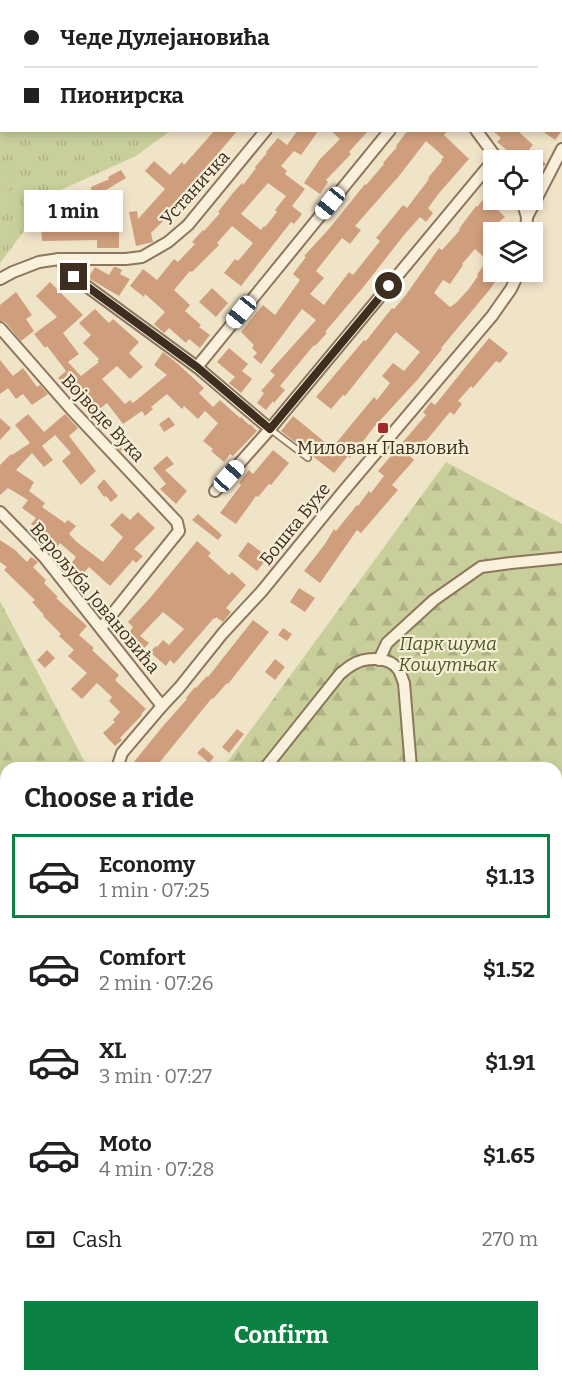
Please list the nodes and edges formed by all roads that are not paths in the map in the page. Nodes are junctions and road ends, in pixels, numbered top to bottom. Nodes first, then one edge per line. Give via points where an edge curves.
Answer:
1 (264, 132) edge
2 (388, 132) edge
3 (477, 132) edge
4 (562, 149) edge
5 (490, 150) edge
6 (483, 176) edge
7 (525, 210) edge
8 (527, 217) junction
9 (527, 222) edge
10 (59, 259) junction
11 (0, 279) edge
12 (514, 282) edge
13 (0, 328) edge
14 (197, 367) junction
15 (270, 429) junction
16 (308, 458) dead end
17 (215, 491) dead end
18 (0, 512) edge
19 (562, 558) edge
20 (101, 628) junction
21 (379, 660) junction
22 (162, 706) junction
23 (119, 762) edge
24 (271, 762) edge
25 (411, 762) edge

1 - 10 street, Устаничка via 188,225 168,242 142,256 126,259
2 - 14 street
3 - 5 street
4 - 8 street
6 - 15 street
7 - 8 street
8 - 9 street
10 - 11 street, Устаничка via 39,262
10 - 14 street via 74,277
12 - 22 street, Бошка Бухе via 492,315
13 - 20 street, Војводе Вука via 177,522 179,531
14 - 15 street
15 - 16 lane
15 - 17 street
18 - 20 street, Верољуба Јовановића via 44,557
19 - 21 street via 482,567 426,607 387,643
20 - 22 street, Верољуба Јовановића
21 - 24 street via 352,665 340,674
21 - 25 street via 399,670 404,683
22 - 23 street, Бошка Бухе via 122,753

